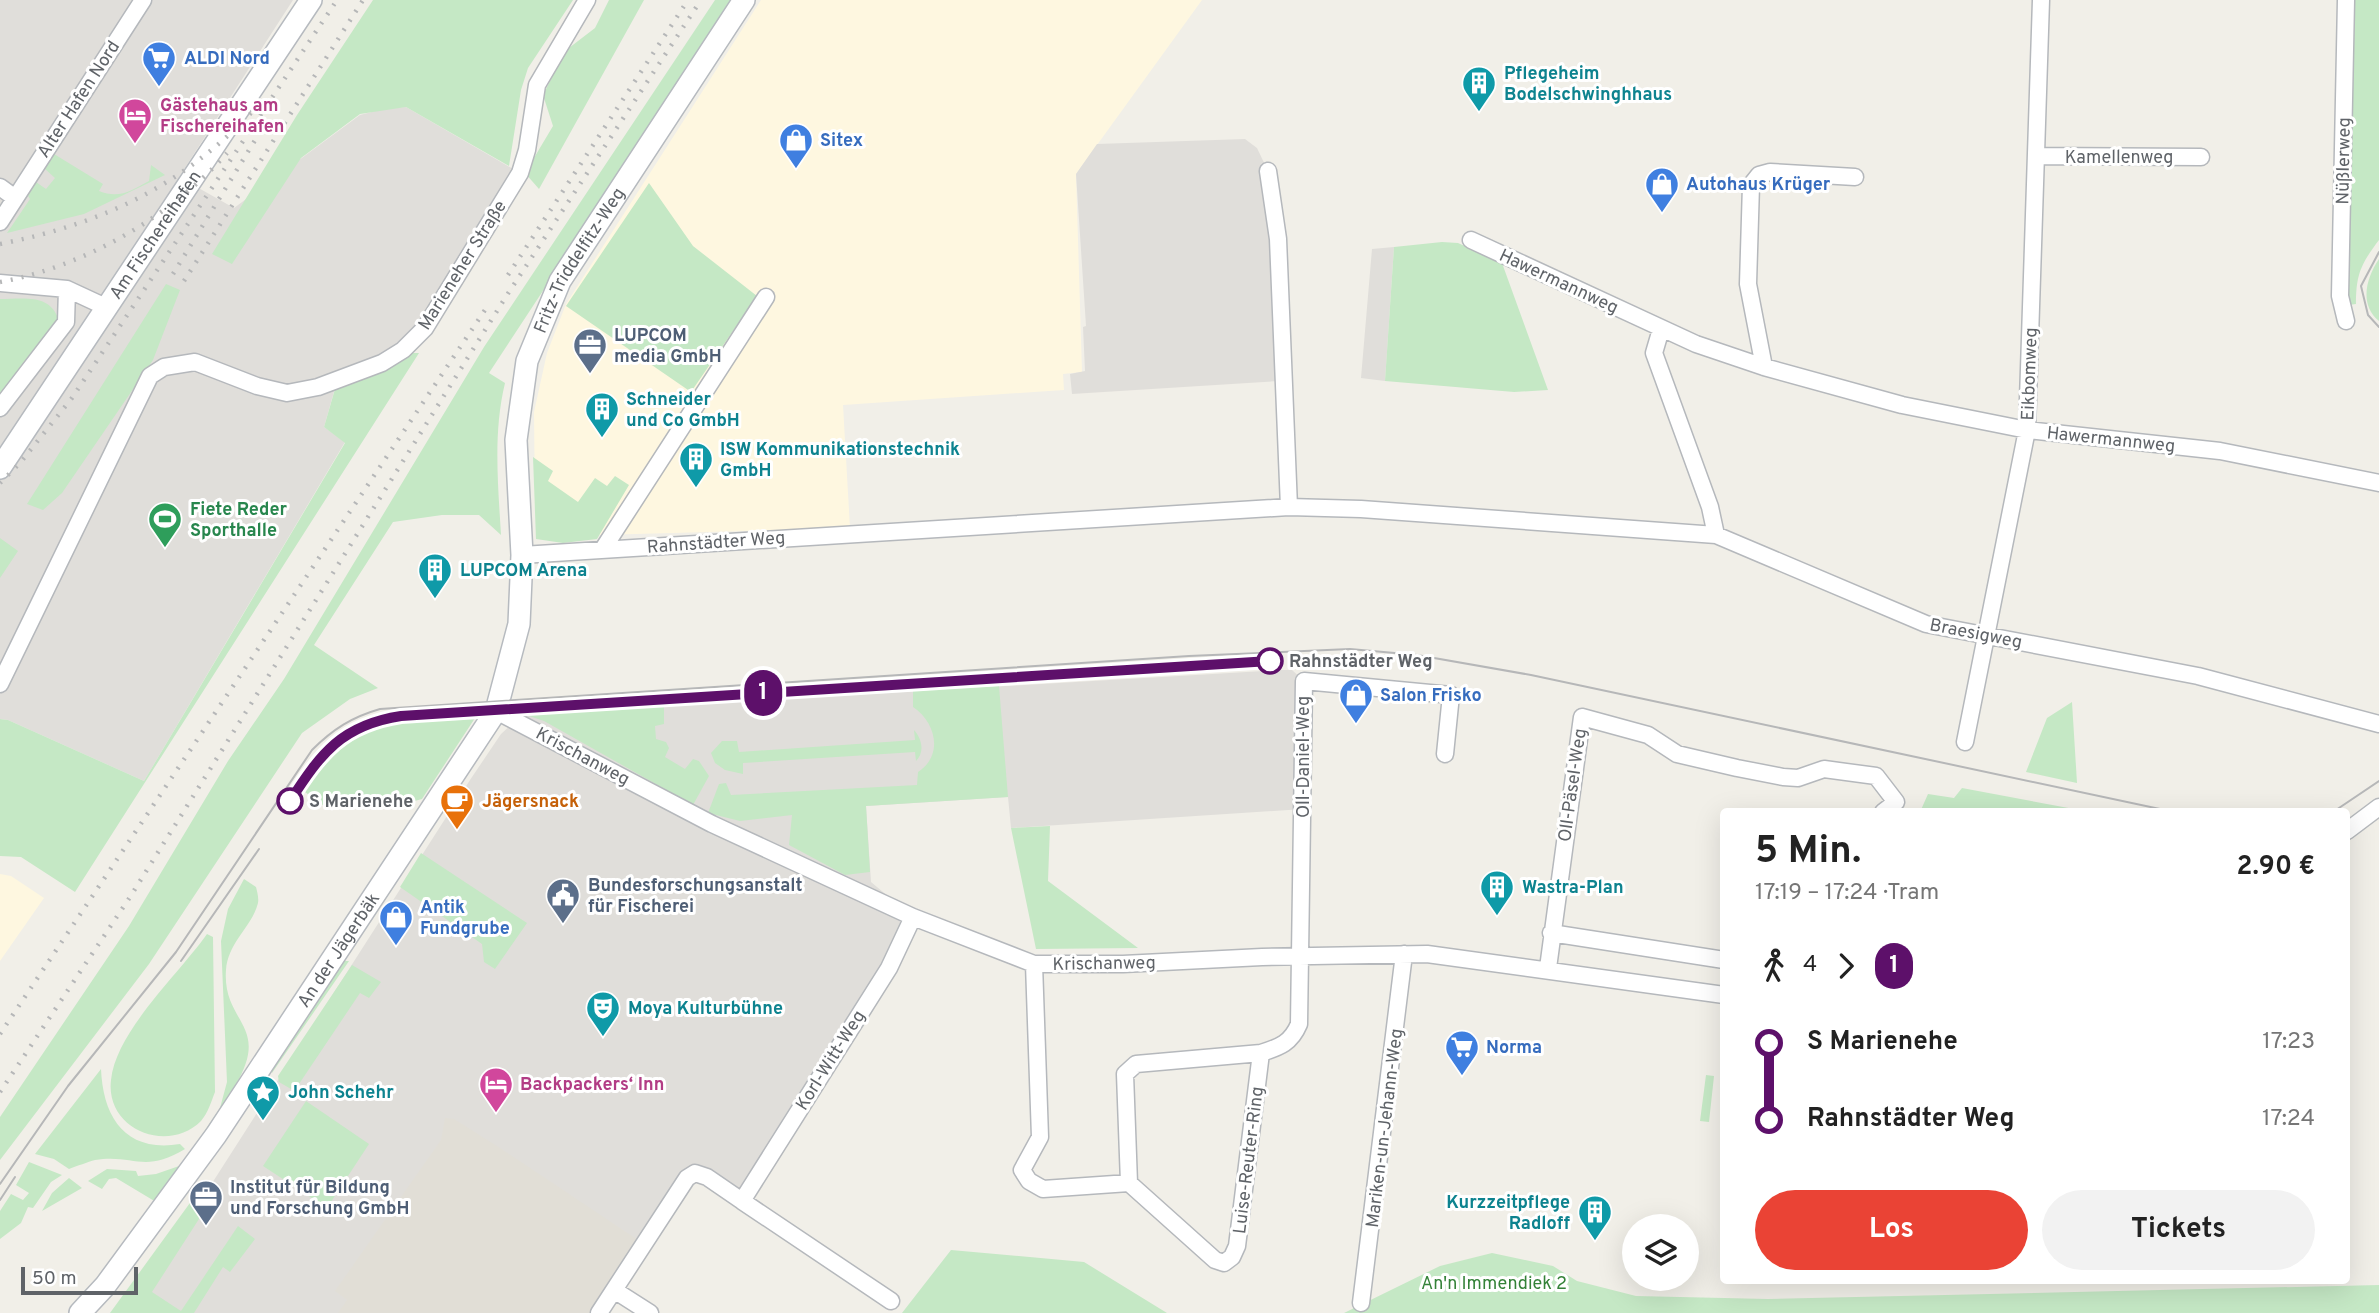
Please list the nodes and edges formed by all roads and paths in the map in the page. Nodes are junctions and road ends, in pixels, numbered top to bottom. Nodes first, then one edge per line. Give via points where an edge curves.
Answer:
1 (143, 0) edge
2 (311, 0) edge
3 (587, 0) edge
4 (744, 0) edge
5 (2041, 0) edge
6 (2346, 0) edge
7 (2037, 156) junction
8 (2201, 158) dead end
9 (1268, 171) dead end
10 (1855, 177) dead end
11 (0, 187) edge
12 (15, 198) junction
13 (0, 222) edge
14 (1471, 240) dead end
15 (0, 283) edge
16 (67, 289) junction
17 (766, 297) dead end
18 (108, 308) junction
19 (2346, 321) dead end
20 (1661, 329) junction
21 (1764, 367) junction
22 (0, 408) edge
23 (2027, 430) junction
24 (0, 468) edge
25 (2379, 483) edge
26 (1290, 507) junction
27 (1716, 535) junction
28 (603, 549) junction
29 (522, 555) junction
30 (1986, 635) junction
31 (0, 684) edge
32 (496, 711) junction
33 (2379, 724) edge
34 (1965, 741) dead end
35 (1445, 754) dead end
36 (2379, 807) edge
37 (1888, 808) edge
38 (2350, 829) edge
39 (913, 917) junction
40 (1551, 933) junction
41 (1404, 954) junction
42 (1300, 957) junction
43 (1717, 959) edge
44 (1034, 964) junction
45 (1548, 968) junction
46 (1720, 994) edge
47 (1261, 1053) junction
48 (1129, 1183) junction
49 (742, 1200) junction
50 (614, 1290) junction
51 (891, 1301) dead end
52 (1361, 1303) dead end
53 (80, 1313) edge
54 (599, 1313) edge
55 (649, 1313) edge

1 - 12 street, Alter Hafen Nord
2 - 18 street, Am Fischereihafen
3 - 31 street, Marieneher Straße via 537,85 520,173 425,328 382,363 318,387 287,393 195,362 164,367 150,376
4 - 29 street, Fritz-Triddelfitz-Weg via 593,228 541,320 519,402 516,460
5 - 7 street, Eikbomweg
6 - 19 street, Nüßlerweg via 2340,296
7 - 8 street, Kamellenweg
7 - 23 street, Eikbomweg
9 - 26 street via 1278,239
10 - 21 street via 1770,172 1759,174 1751,185 1748,284
11 - 12 street
12 - 13 street, Alter Hafen Nord
14 - 20 street, Hawermannweg
15 - 16 street
16 - 18 street
16 - 22 street via 66,322
17 - 28 street
18 - 24 street, Am Fischereihafen
20 - 21 street, Hawermannweg
20 - 27 street via 1654,353
21 - 23 street, Hawermannweg via 1902,405
23 - 25 street, Hawermannweg via 2220,450
23 - 30 street, Eikbomweg
26 - 27 street, Rahnstädter Weg
26 - 28 street, Rahnstädter Weg
27 - 30 street, Braesigweg via 1926,624
28 - 29 street, Rahnstädter Weg
29 - 32 street, An der Jägerbäk via 519,624
30 - 33 street, Braesigweg via 2199,676
30 - 34 street, Eikbomweg
32 - 39 street, Krischanweg via 712,824
32 - 53 street, An der Jägerbäk via 216,1135
35 - 42 street, Oll-Daniel-Weg via 1451,695 1304,681
36 - 38 street
37 - 40 street, Oll-Päsel-Weg via 1896,802 1876,776 1824,769 1798,778 1737,768 1677,754 1648,735 1582,717
39 - 44 street, Krischanweg
39 - 49 street, Korl-Witt-Weg via 889,968
40 - 43 street
40 - 45 street, Oll-Päsel-Weg
41 - 42 street, Krischanweg
41 - 45 street, Krischanweg
41 - 52 street, Mariken-un-Jehann-Weg
42 - 44 street, Krischanweg
42 - 47 street via 1299,1024 1294,1037
44 - 48 street via 1040,1137 1023,1170 1029,1181 1043,1189
45 - 46 street, Krischanweg
47 - 48 street via 1136,1063 1125,1074
47 - 48 street, Luise-Reuter-Ring via 1232,1257 1224,1263 1215,1260
49 - 50 street via 695,1172
49 - 51 street
50 - 54 street
50 - 55 street

